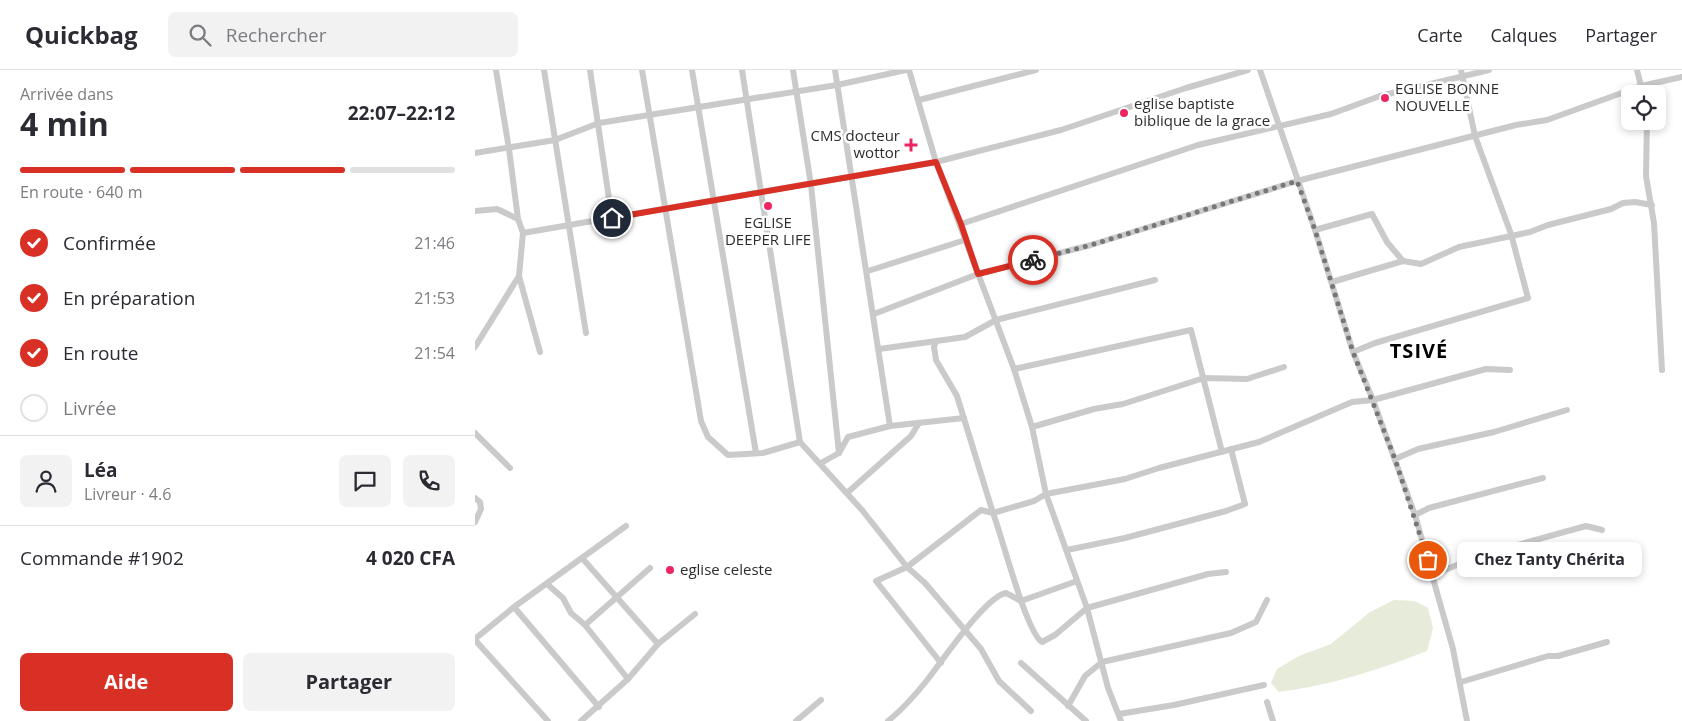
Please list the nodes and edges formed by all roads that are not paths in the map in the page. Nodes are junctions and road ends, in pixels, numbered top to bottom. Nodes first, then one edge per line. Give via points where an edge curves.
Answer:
1 (496, 70) edge
2 (544, 70) edge
3 (590, 70) edge
4 (642, 70) edge
5 (692, 70) edge
6 (742, 70) edge
7 (793, 70) edge
8 (835, 70) edge
9 (908, 70) edge
10 (1036, 70) edge
11 (1248, 70) edge
12 (1260, 70) edge
13 (1489, 70) edge
14 (1637, 70) edge
15 (1463, 73) edge
16 (1682, 77) edge
17 (837, 85) junction
18 (1641, 85) edge
19 (1657, 85) edge
20 (796, 90) junction
21 (1621, 97) edge
22 (746, 98) junction
23 (919, 100) junction
24 (699, 107) junction
25 (650, 114) junction
26 (599, 123) junction
27 (1279, 125) junction
28 (1647, 130) edge
29 (1475, 136) junction
30 (555, 140) junction
31 (509, 148) junction
32 (475, 154) edge
33 (936, 162) junction
34 (851, 178) junction
35 (1297, 181) junction
36 (811, 184) junction
37 (761, 193) junction
38 (715, 201) junction
39 (1652, 205) junction
40 (667, 209) junction
41 (475, 211) edge
42 (612, 218) junction
43 (518, 219) junction
44 (961, 224) junction
45 (568, 225) junction
46 (1315, 230) junction
47 (523, 233) junction
48 (1511, 234) junction
49 (965, 240) junction
50 (1403, 261) junction
51 (868, 271) junction
52 (978, 274) junction
53 (519, 276) junction
54 (1155, 280) dead end
55 (1332, 282) junction
56 (874, 314) junction
57 (996, 320) junction
58 (585, 333) dead end
59 (936, 340) junction
60 (475, 347) edge
61 (879, 349) junction
62 (540, 352) dead end
63 (1353, 352) junction
64 (1283, 367) dead end
65 (1014, 370) junction
66 (1510, 370) dead end
67 (1662, 370) dead end
68 (1204, 378) junction
69 (1373, 400) junction
70 (1567, 410) dead end
71 (964, 418) junction
72 (919, 423) junction
73 (891, 426) junction
74 (1032, 428) junction
75 (475, 433) edge
76 (800, 442) junction
77 (1231, 450) junction
78 (1222, 452) junction
79 (756, 453) junction
80 (839, 453) junction
81 (1395, 459) junction
82 (821, 464) junction
83 (510, 468) dead end
84 (1543, 478) dead end
85 (847, 493) junction
86 (1046, 494) junction
87 (475, 498) edge
88 (993, 513) junction
89 (1415, 515) junction
90 (475, 522) edge
91 (626, 526) dead end
92 (1602, 530) dead end
93 (1067, 550) junction
94 (582, 558) junction
95 (907, 567) junction
96 (650, 568) dead end
97 (1226, 572) dead end
98 (1433, 575) junction
99 (1077, 581) junction
100 (547, 584) junction
101 (615, 597) junction
102 (1267, 600) dead end
103 (1021, 601) junction
104 (514, 607) junction
105 (1087, 608) junction
106 (695, 614) dead end
107 (585, 625) junction
108 (965, 630) junction
109 (475, 639) edge
110 (1607, 642) dead end
111 (658, 644) junction
112 (1102, 662) junction
113 (941, 663) junction
114 (1021, 663) dead end
115 (628, 679) junction
116 (1461, 682) junction
117 (1264, 685) dead end
118 (821, 700) dead end
119 (1267, 702) dead end
120 (1068, 706) junction
121 (599, 707) junction
122 (1031, 711) dead end
123 (1120, 718) edge
124 (548, 721) edge
125 (581, 721) edge
126 (796, 721) edge
127 (888, 721) edge
128 (1086, 721) edge
129 (1273, 721) edge
130 (1467, 721) edge

1 - 31 street
2 - 30 street
3 - 26 street
4 - 25 street
5 - 24 street
6 - 22 street
7 - 20 street
8 - 17 street
9 - 17 street
9 - 23 street
10 - 23 street
11 - 33 street via 1061,130
12 - 27 street
13 - 15 street
14 - 18 street
15 - 27 street via 1380,96 1331,114
15 - 29 street
16 - 19 street
17 - 20 street
17 - 34 street
20 - 22 street
20 - 36 street
21 - 29 street via 1547,120 1516,124
22 - 24 street
22 - 37 street
23 - 33 street
24 - 25 street
24 - 38 street
25 - 26 street
25 - 40 street
26 - 30 street
26 - 42 street
27 - 35 street
27 - 44 street via 1198,145
28 - 39 street via 1646,176
29 - 35 street
29 - 48 street
30 - 31 street
30 - 45 street
31 - 32 street
31 - 43 street
33 - 34 street
33 - 44 street
34 - 36 street
34 - 51 street
35 - 46 street
35 - 52 street via 1091,245
36 - 37 street
36 - 80 street
37 - 38 street
37 - 76 street
38 - 40 street
38 - 79 street
39 - 48 street via 1623,203 1530,232
39 - 67 street
40 - 42 street
40 - 79 street via 704,432 728,454
41 - 43 street via 497,209
42 - 45 street
43 - 47 street
44 - 49 street
45 - 47 street
45 - 58 street
46 - 50 street via 1371,214 1387,242
46 - 55 street
47 - 53 street
48 - 50 street via 1459,247 1421,264
48 - 63 street via 1528,298
49 - 51 street
49 - 52 street
50 - 55 street
51 - 56 street
52 - 56 street
52 - 57 street
53 - 60 street
53 - 62 street
54 - 57 street
55 - 63 street
56 - 61 street
57 - 59 street via 965,337
57 - 65 street
59 - 61 street
59 - 71 street via 936,360 957,396
61 - 73 street
63 - 69 street
64 - 68 street via 1247,379
65 - 68 street via 1191,330
65 - 74 street
66 - 69 street via 1486,369
68 - 74 street
68 - 78 street
69 - 77 street via 1352,402 1259,442
69 - 81 street
70 - 81 street via 1494,432 1419,449
71 - 72 street
71 - 88 street
72 - 73 street
72 - 85 street via 911,436
73 - 80 street via 848,437
74 - 86 street
75 - 83 street
76 - 79 street
76 - 82 street
77 - 78 street
77 - 93 street via 1245,504 1125,538
78 - 86 street via 1125,479
80 - 82 street
81 - 89 street
82 - 85 street
84 - 89 street via 1429,508
85 - 95 street
86 - 88 street via 1034,501
86 - 93 street
87 - 90 street via 481,509
88 - 95 street via 981,510
88 - 103 street
89 - 98 street
91 - 94 street
92 - 98 street via 1586,526 1479,556
93 - 99 street
94 - 100 street
94 - 101 street
95 - 108 street
95 - 113 street via 877,578 877,583
96 - 101 street
97 - 105 street via 1208,574
98 - 116 street
99 - 103 street
99 - 105 street
100 - 104 street
100 - 107 street
101 - 107 street
101 - 111 street
102 - 112 street via 1256,622 1231,633
103 - 105 street via 1042,642
103 - 108 street via 1002,594
104 - 109 street
104 - 121 street
105 - 112 street
106 - 111 street
107 - 115 street
108 - 113 street
108 - 122 street via 981,649 999,680
109 - 124 street
110 - 116 street
111 - 115 street
112 - 120 street via 1085,676
112 - 123 street
113 - 127 street
114 - 120 street
115 - 121 street
116 - 130 street
117 - 123 street
118 - 126 street
119 - 129 street
120 - 128 street
121 - 125 street

